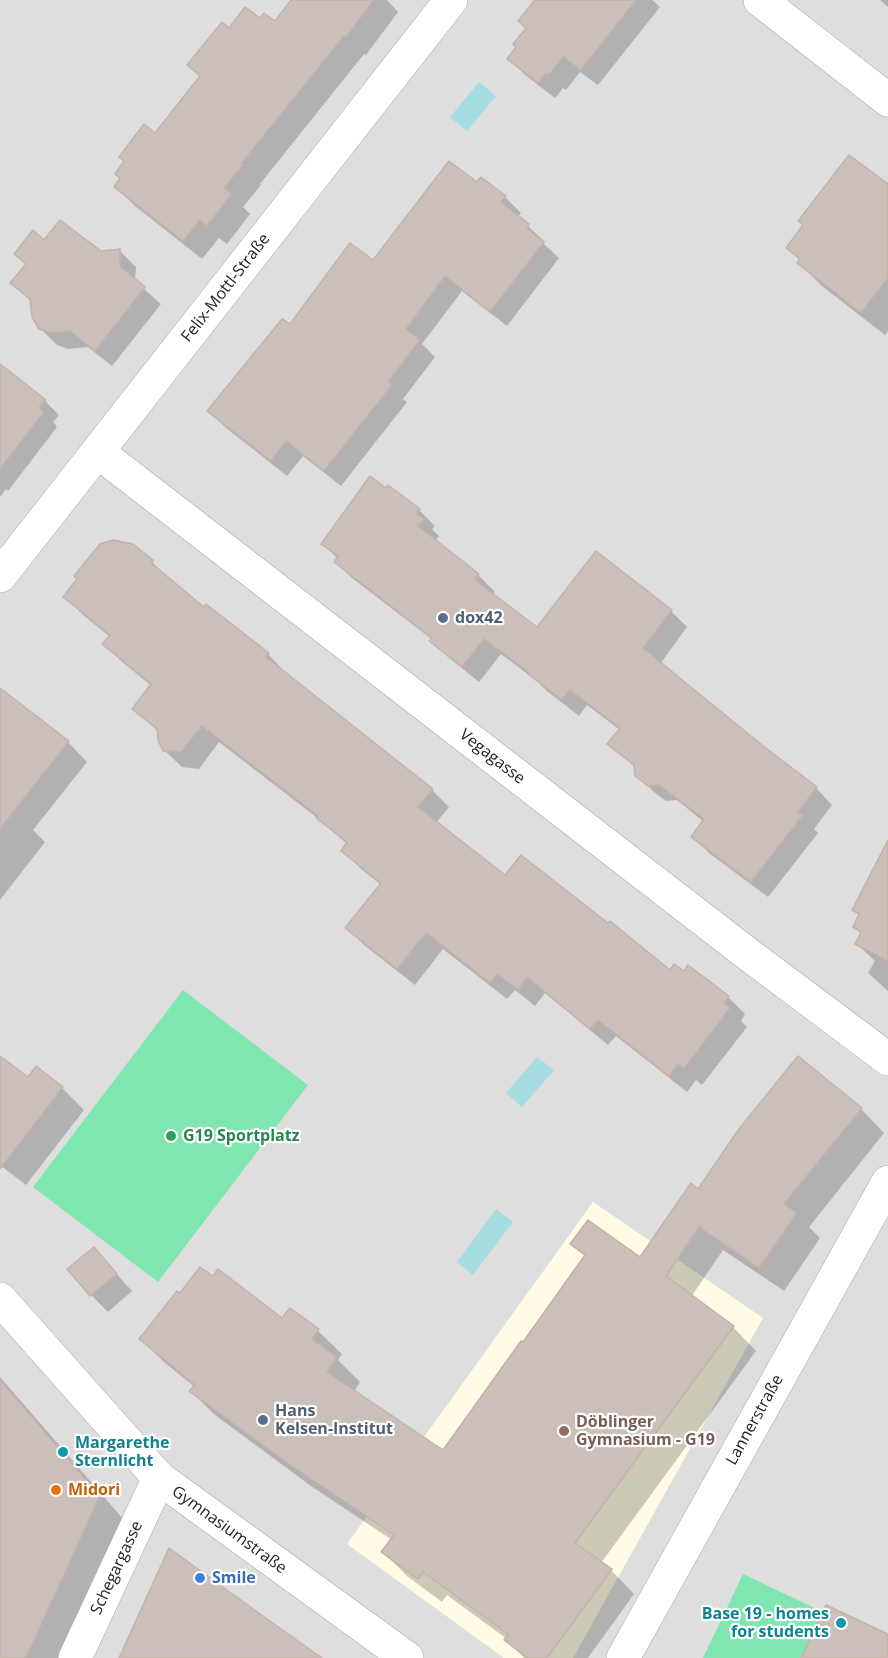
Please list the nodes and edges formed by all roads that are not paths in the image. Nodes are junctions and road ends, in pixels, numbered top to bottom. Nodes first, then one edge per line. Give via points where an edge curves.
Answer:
1 (451, 0) edge
2 (760, 0) edge
3 (888, 100) edge
4 (98, 452) junction
5 (0, 576) edge
6 (888, 1059) edge
7 (888, 1182) edge
8 (0, 1299) edge
9 (159, 1478) junction
10 (75, 1658) edge
11 (407, 1658) edge
12 (623, 1658) edge

1 - 4 street, Felix-Mottl-Straße
2 - 3 street
4 - 5 street, Felix-Mottl-Straße
4 - 6 street, Vegagasse
7 - 12 street, Lannerstraße
8 - 9 street, Gymnasiumstraße
9 - 10 street, Schegargasse
9 - 11 street, Gymnasiumstraße

